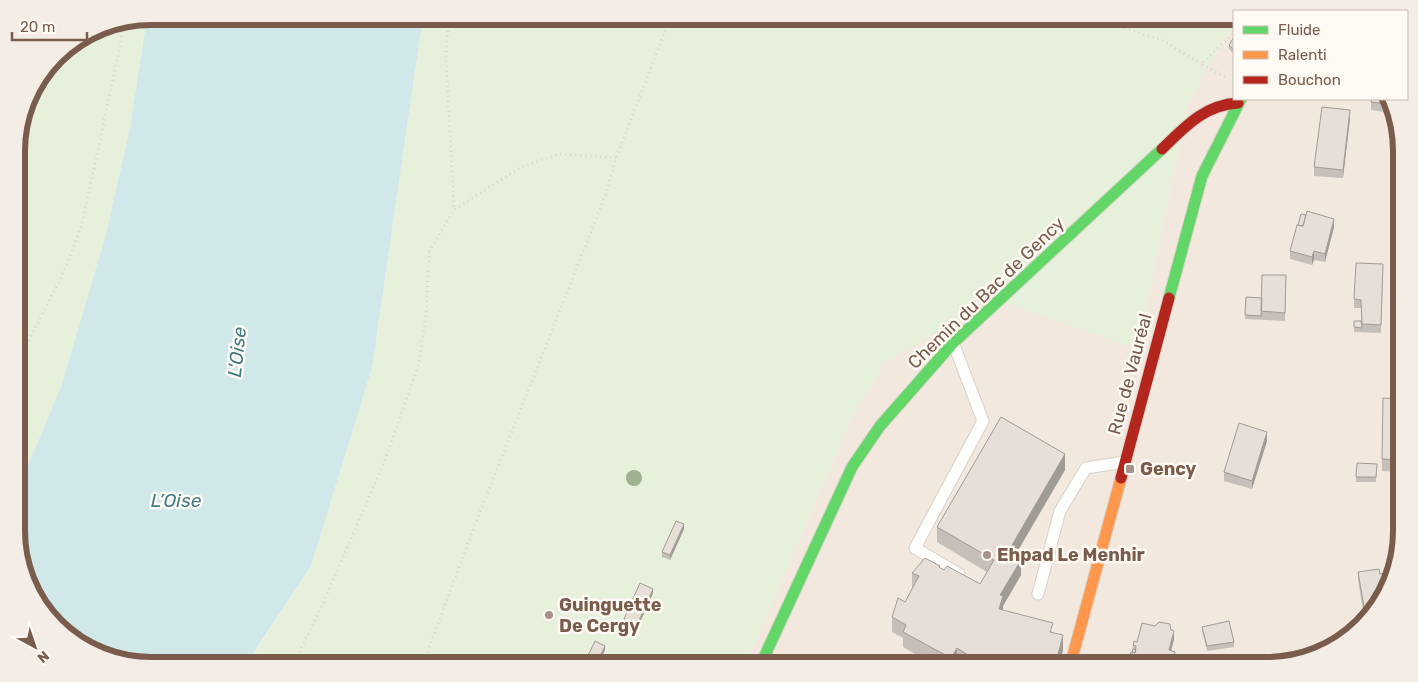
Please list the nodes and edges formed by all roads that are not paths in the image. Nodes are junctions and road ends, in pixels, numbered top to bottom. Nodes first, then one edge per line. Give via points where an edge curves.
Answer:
1 (1239, 101) edge
2 (953, 343) junction
3 (1124, 462) junction
4 (973, 582) edge
5 (1038, 594) dead end
6 (764, 657) edge
7 (1072, 657) edge

1 - 2 street, Chemin du Bac de Gency via 1223,104 1194,119
1 - 3 street, Rue de Vauréal via 1202,176
2 - 4 lane via 983,421 915,548
2 - 6 street, Chemin du Bac de Gency via 880,426 852,467
3 - 5 lane via 1086,468 1060,511
3 - 7 street, Rue de Vauréal

